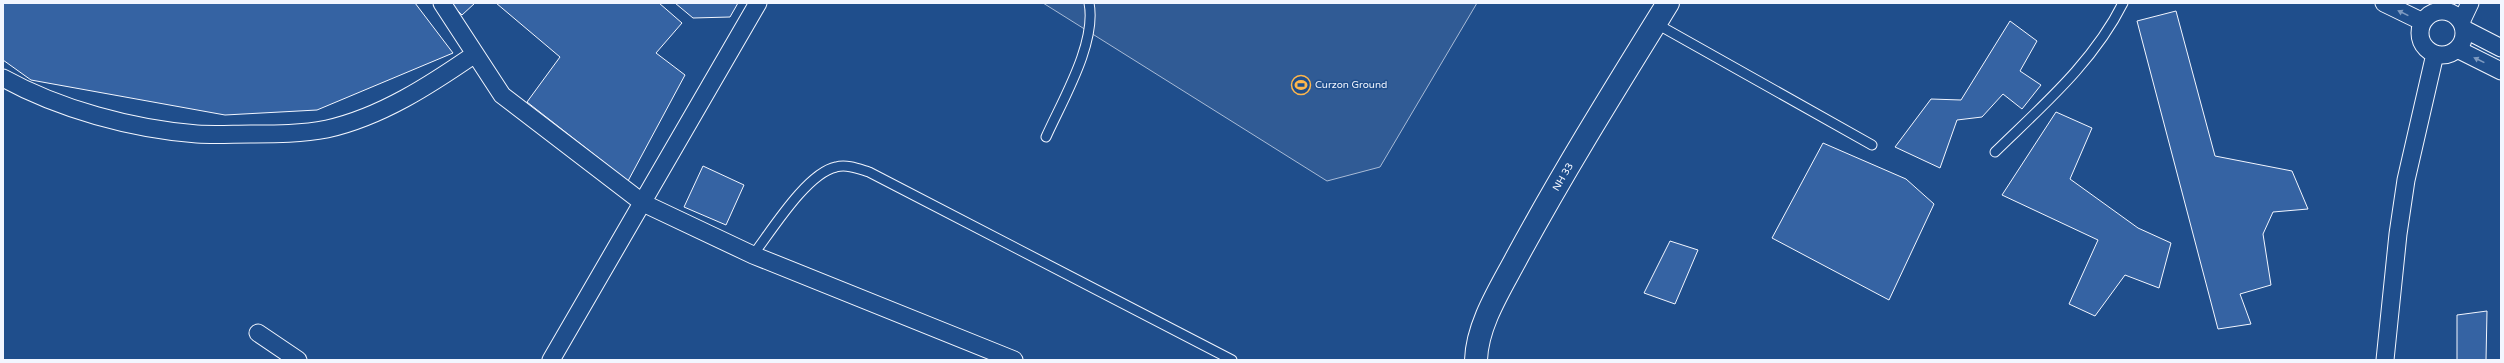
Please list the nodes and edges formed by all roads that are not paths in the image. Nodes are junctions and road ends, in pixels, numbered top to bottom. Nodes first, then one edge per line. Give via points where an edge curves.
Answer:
1 (442, 3) edge
2 (758, 3) edge
3 (1089, 3) edge
4 (1668, 3) edge
5 (2123, 3) edge
6 (2384, 3) edge
7 (2470, 3) edge
8 (2438, 7) edge
9 (2423, 22) junction
10 (1655, 23) junction
11 (2463, 25) junction
12 (2501, 48) edge
13 (2457, 50) junction
14 (475, 54) junction
15 (2435, 54) junction
16 (2501, 71) edge
17 (3, 78) edge
18 (1046, 137) dead end
19 (1872, 145) dead end
20 (1995, 152) dead end
21 (643, 203) junction
22 (754, 255) junction
23 (258, 333) dead end
24 (556, 358) edge
25 (298, 360) edge
26 (1014, 360) edge
27 (1232, 360) edge
28 (1476, 360) edge
29 (2385, 360) edge

1 - 14 street
2 - 21 street
3 - 18 lane via 1090,20 1083,53
4 - 10 main road, NH 33
5 - 20 lane via 2094,51 2072,78
9 -> 6 street
7 - 11 street
8 - 9 street
8 - 11 street via 2450,12
9 - 15 street via 2420,29 2423,44
10 - 19 lane
10 - 28 main road, NH 33 via 1532,230 1484,325 1476,350
11 - 12 street
11 - 13 street via 2462,44
13 - 15 street via 2443,55
16 -> 13 street
14 - 17 street via 427,87 368,116 327,129 282,134 197,134 124,122 28,92
14 - 21 street via 502,96
15 - 29 street via 2401,211
21 - 22 street
21 - 24 street
22 - 26 street
22 - 27 lane via 816,175 838,166 850,167 869,172
23 - 25 street

